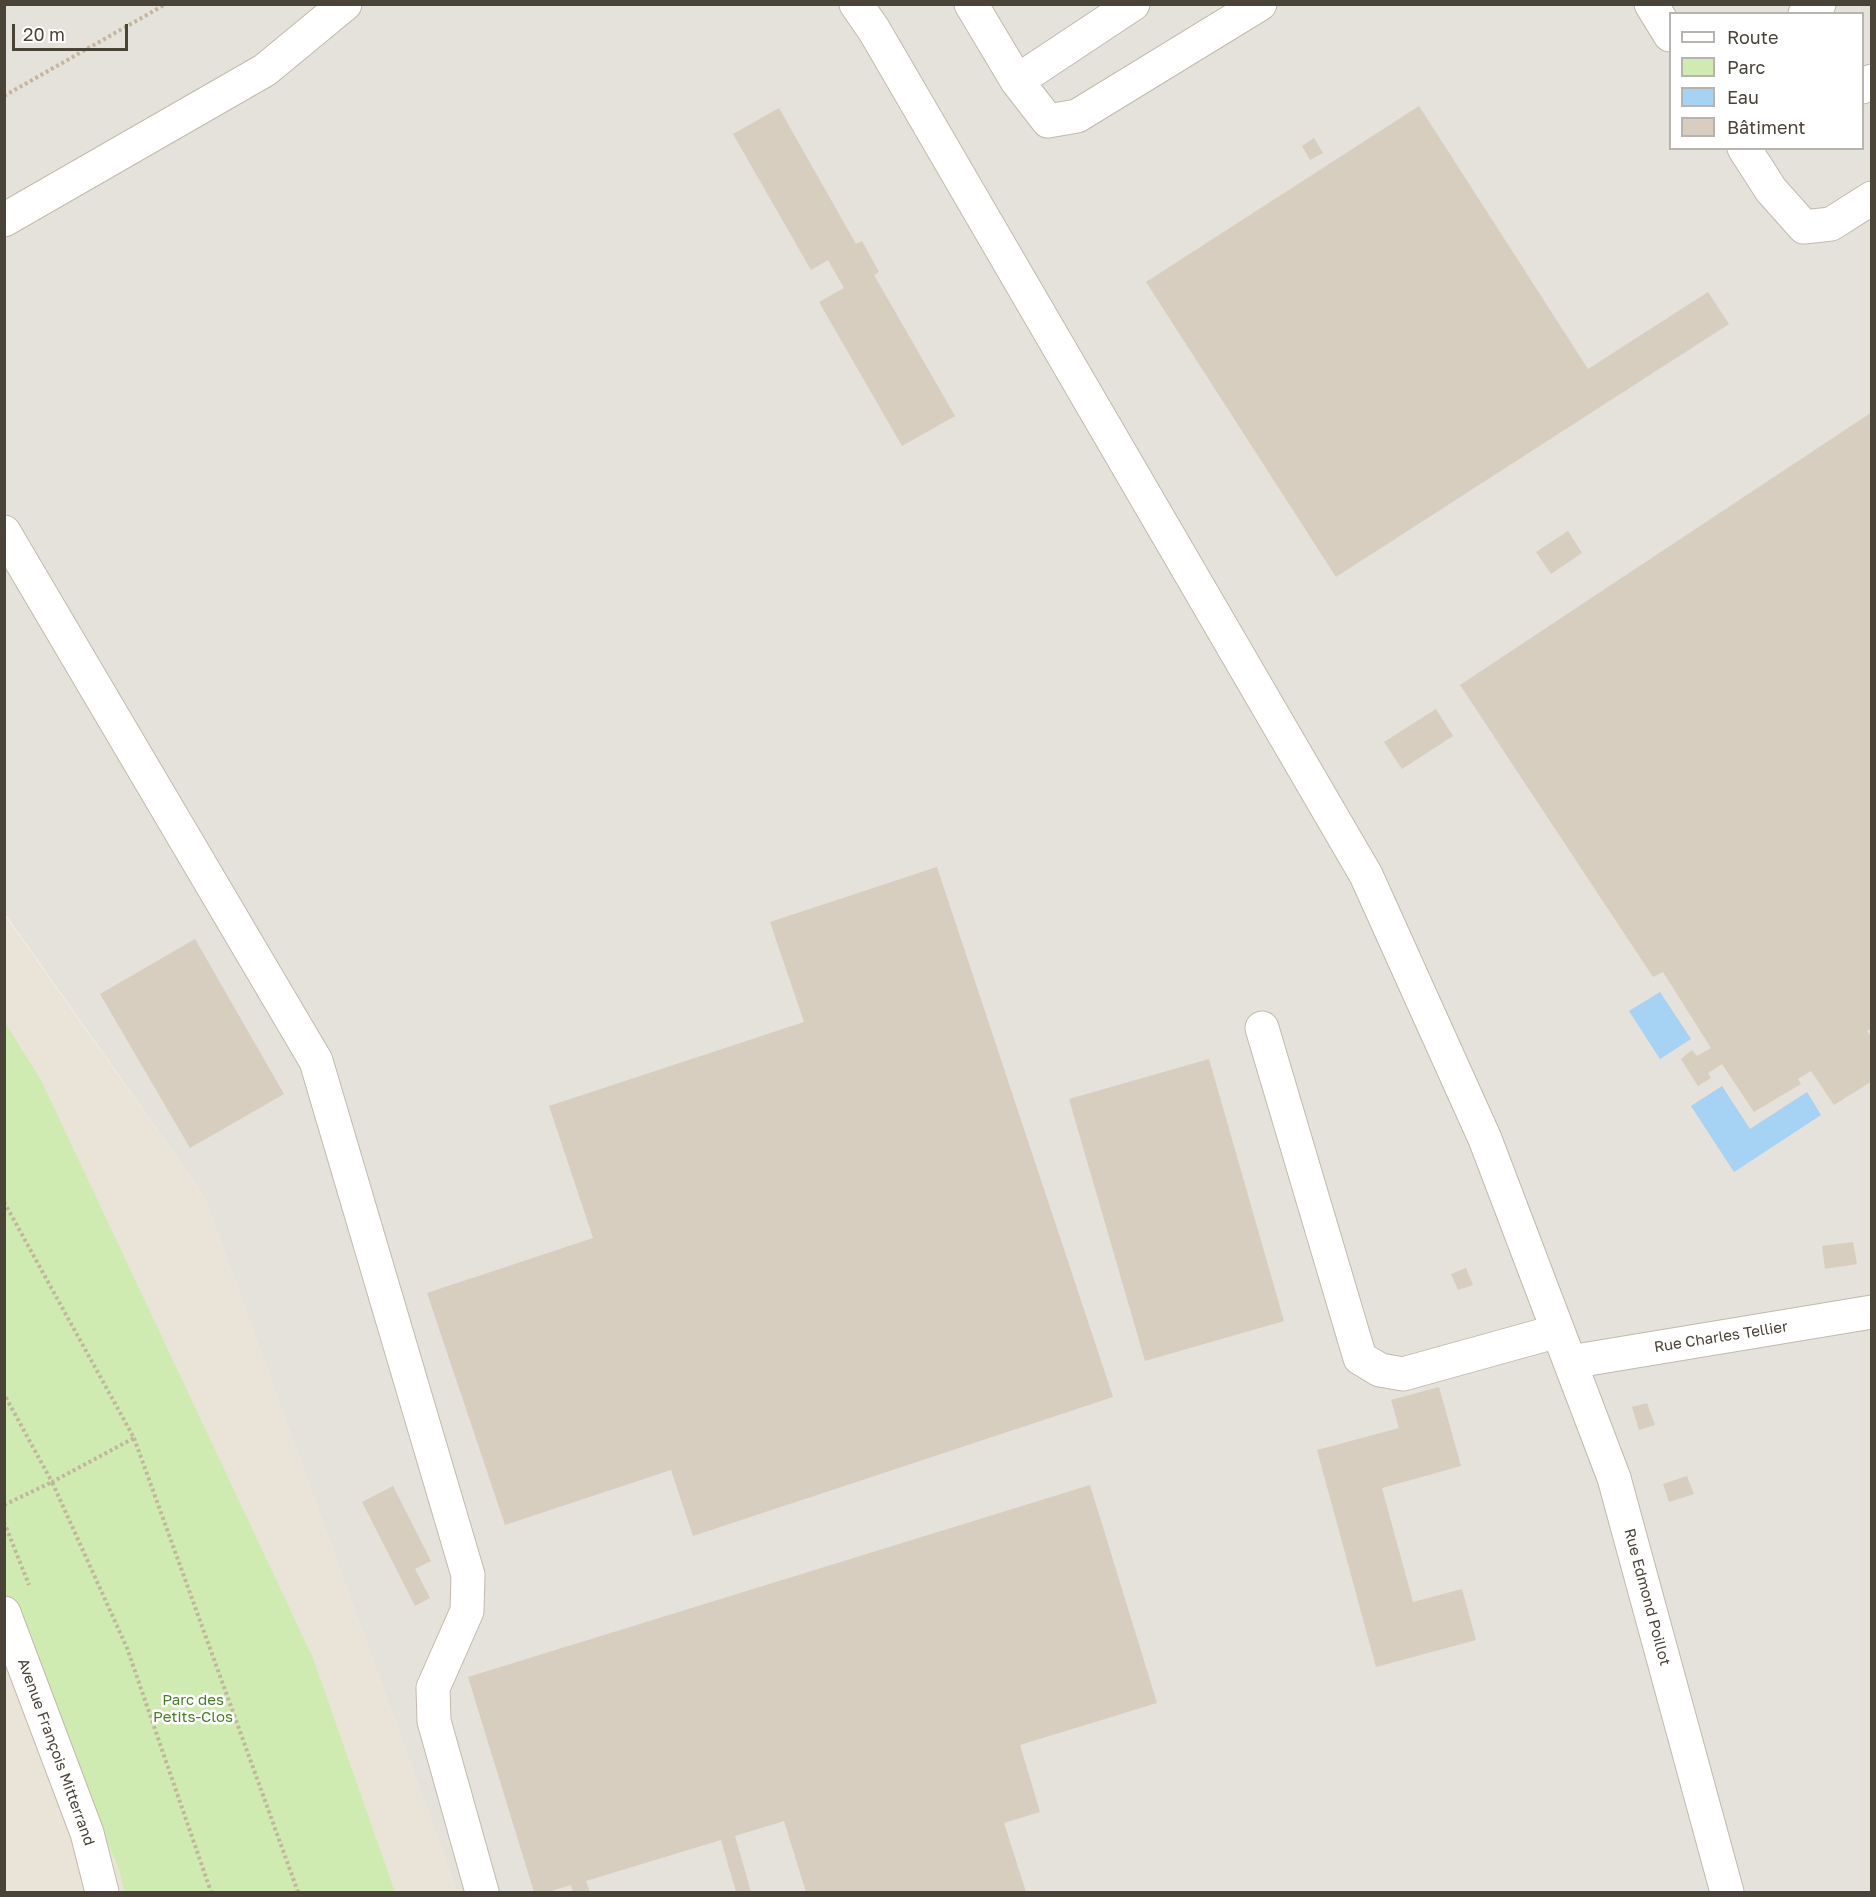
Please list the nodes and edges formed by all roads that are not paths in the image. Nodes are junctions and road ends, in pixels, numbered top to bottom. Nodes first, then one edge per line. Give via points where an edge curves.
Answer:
1 (345, 4) edge
2 (856, 4) edge
3 (971, 4) edge
4 (1133, 4) edge
5 (1260, 4) edge
6 (1651, 5) edge
7 (1669, 32) edge
8 (1017, 81) junction
9 (1752, 151) edge
10 (1872, 198) edge
11 (4, 220) edge
12 (4, 532) edge
13 (1262, 1028) dead end
14 (1872, 1312) edge
15 (1554, 1319) junction
16 (1570, 1362) junction
17 (4, 1613) edge
18 (102, 1893) edge
19 (483, 1893) edge
20 (1727, 1893) edge

1 - 11 street via 265,70
2 - 15 street, Rue Edmond Poillot via 1366,875 1485,1139
3 - 8 street
4 - 8 street
5 - 8 street via 1077,116 1048,122
6 - 7 street
9 - 10 street via 1772,190 1804,227 1831,224
12 - 19 street via 316,1061 468,1575 467,1611 433,1688 434,1721
13 - 15 street via 1360,1358 1380,1371 1403,1374
14 - 16 street, Rue Charles Tellier
15 - 16 street, Rue Edmond Poillot
16 - 20 street, Rue Edmond Poillot via 1614,1478
17 - 18 street, Avenue François Mitterrand via 87,1833

